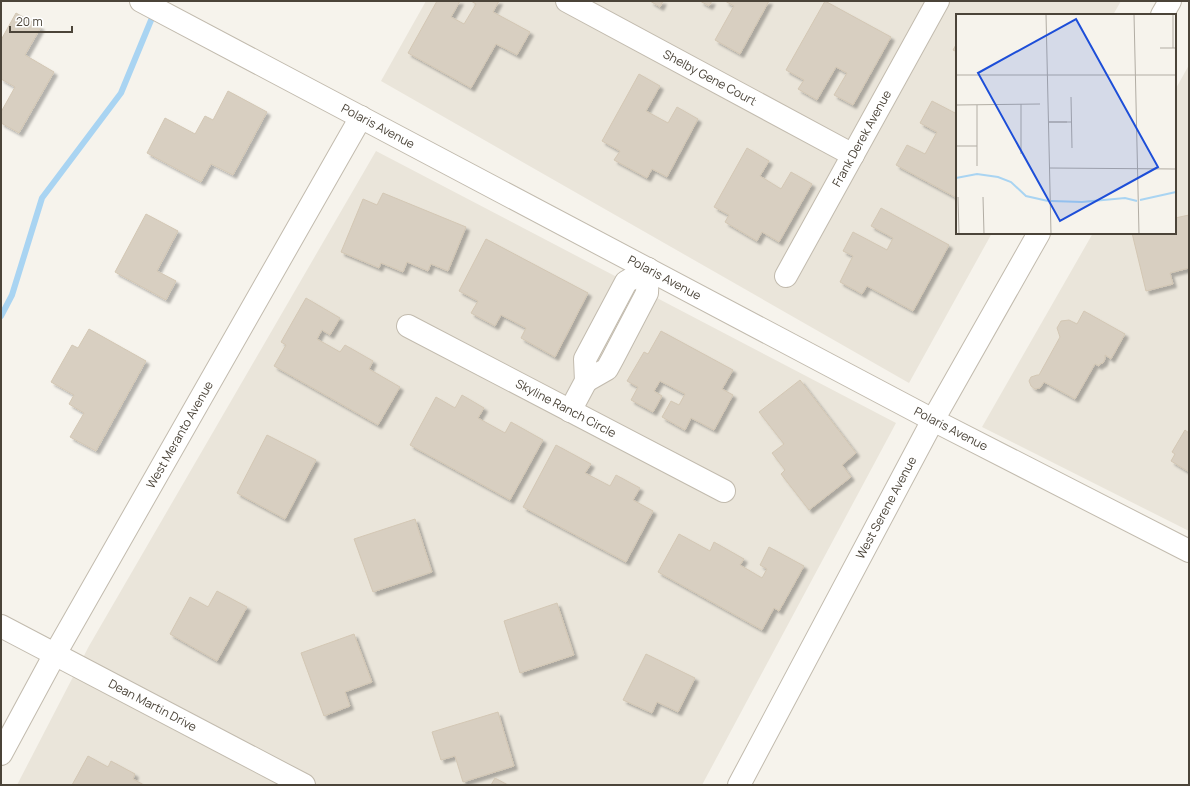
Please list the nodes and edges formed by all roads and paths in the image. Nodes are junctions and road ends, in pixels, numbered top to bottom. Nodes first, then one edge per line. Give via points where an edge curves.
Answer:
1 (141, 1) edge
2 (567, 1) edge
3 (938, 1) edge
4 (1170, 1) edge
5 (1163, 14) edge
6 (361, 117) junction
7 (853, 155) junction
8 (1038, 234) edge
9 (648, 268) junction
10 (786, 276) dead end
11 (408, 326) dead end
12 (600, 331) junction
13 (622, 342) junction
14 (586, 381) junction
15 (570, 411) junction
16 (933, 420) junction
17 (724, 491) dead end
18 (1189, 551) edge
19 (1, 626) edge
20 (55, 654) junction
21 (1, 754) edge
22 (304, 785) edge
23 (738, 785) edge

1 - 6 street, Polaris Avenue
2 - 7 street, Shelby Gene Court
3 - 7 street, Frank Derek Avenue
4 - 5 street
6 - 9 street, Polaris Avenue
6 - 20 street, West Meranto Avenue
7 - 10 street, Frank Derek Avenue
8 - 16 street, West Serene Avenue
9 - 12 street via 626,282
9 - 13 street via 647,293
9 - 16 street, Polaris Avenue
11 - 15 street, Skyline Ranch Circle
12 - 13 street
12 - 14 street via 585,359
13 - 14 street via 607,369
14 - 15 street
15 - 17 street, Skyline Ranch Circle
16 - 18 street, Polaris Avenue
16 - 23 street, West Serene Avenue
19 - 20 street, Dean Martin Drive
20 - 21 street, West Meranto Avenue
20 - 22 street, Dean Martin Drive

